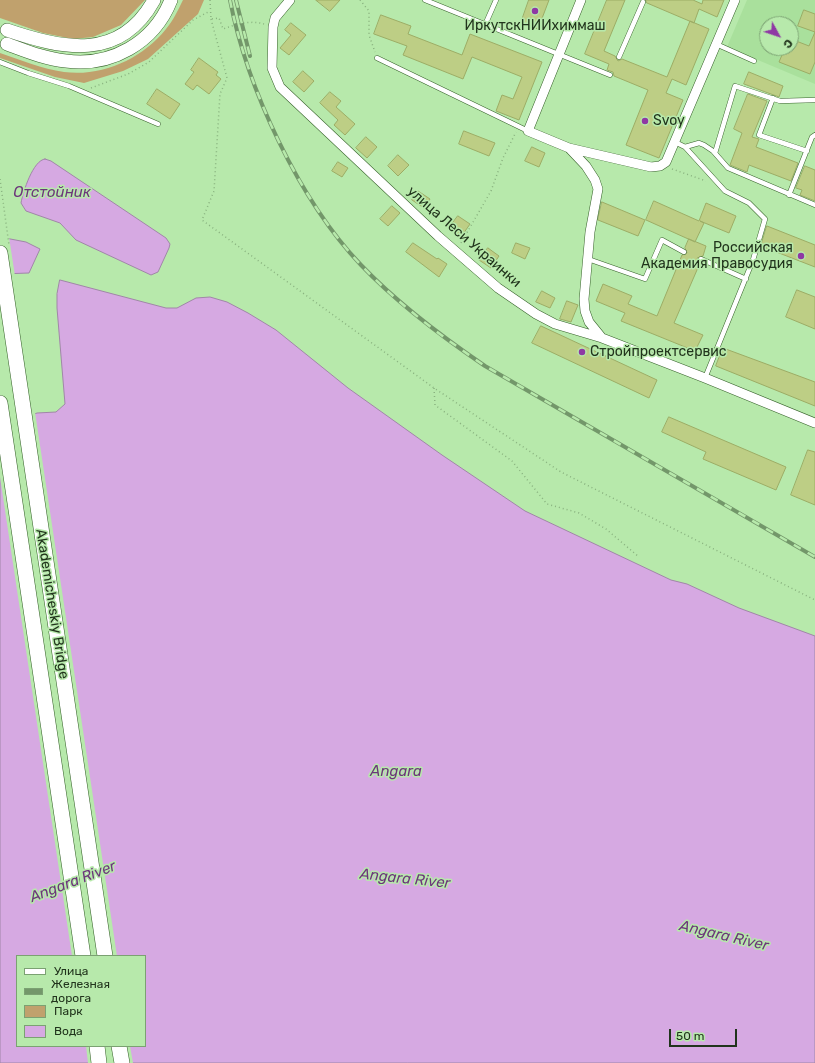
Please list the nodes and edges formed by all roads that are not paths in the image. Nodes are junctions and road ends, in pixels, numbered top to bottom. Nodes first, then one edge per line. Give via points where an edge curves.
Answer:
1 (154, 0) edge
2 (171, 0) edge
3 (290, 0) edge
4 (425, 0) edge
5 (496, 0) edge
6 (581, 0) edge
7 (735, 0) edge
8 (643, 2) dead end
9 (485, 25) junction
10 (7, 30) dead end
11 (7, 44) dead end
12 (716, 44) junction
13 (559, 55) junction
14 (619, 57) dead end
15 (377, 58) road end
16 (754, 61) dead end
17 (0, 62) edge
18 (610, 75) dead end
19 (773, 98) junction
20 (815, 100) edge
21 (158, 124) dead end
22 (528, 131) junction
23 (815, 135) edge
24 (675, 142) junction
25 (685, 147) junction
26 (569, 148) junction
27 (807, 151) junction
28 (715, 153) junction
29 (789, 195) junction
30 (815, 205) edge
31 (684, 252) dead end
32 (0, 253) edge
33 (588, 259) junction
34 (701, 260) dead end
35 (746, 279) junction
36 (602, 338) junction
37 (705, 378) junction
38 (0, 404) edge
39 (815, 423) edge
40 (83, 955) edge
41 (105, 955) edge
42 (97, 1047) edge
43 (119, 1047) edge
44 (99, 1063) edge
45 (122, 1063) edge

1 - 10 main road via 143,16 127,30 95,45 64,46
2 - 11 main road via 150,33 132,48 103,60 61,60
3 - 36 street, улица Леси Украинки via 275,18 273,27 272,68 280,87 386,188 498,288 536,314 561,326
4 - 9 lane
5 - 9 lane
6 - 13 street
7 - 12 street
8 - 14 lane
9 - 13 lane
12 - 16 lane
12 - 24 street
13 - 18 lane
13 - 22 street
15 - 22 lane
17 - 21 lane via 82,91
19 - 20 lane via 780,101
19 - 27 lane via 759,135
19 - 28 lane via 735,86
22 - 26 street
23 - 27 lane
24 - 25 lane
24 - 26 street via 666,162 660,166 641,165
25 - 28 lane via 699,143
25 - 35 lane via 725,191 749,203 765,219
26 - 33 street via 586,166 598,189
27 - 29 lane
28 - 29 lane via 728,168
29 - 30 lane
31 - 33 lane via 662,240 645,279
32 - 41 main road, Akademicheskiy Bridge
33 - 36 street via 584,285 585,311 592,326
34 - 35 lane
35 - 37 lane
36 - 37 street, улица Леси Украинки
37 - 39 street, улица Леси Украинки
38 - 40 main road, Akademicheskiy Bridge
42 - 44 main road
43 - 45 main road

